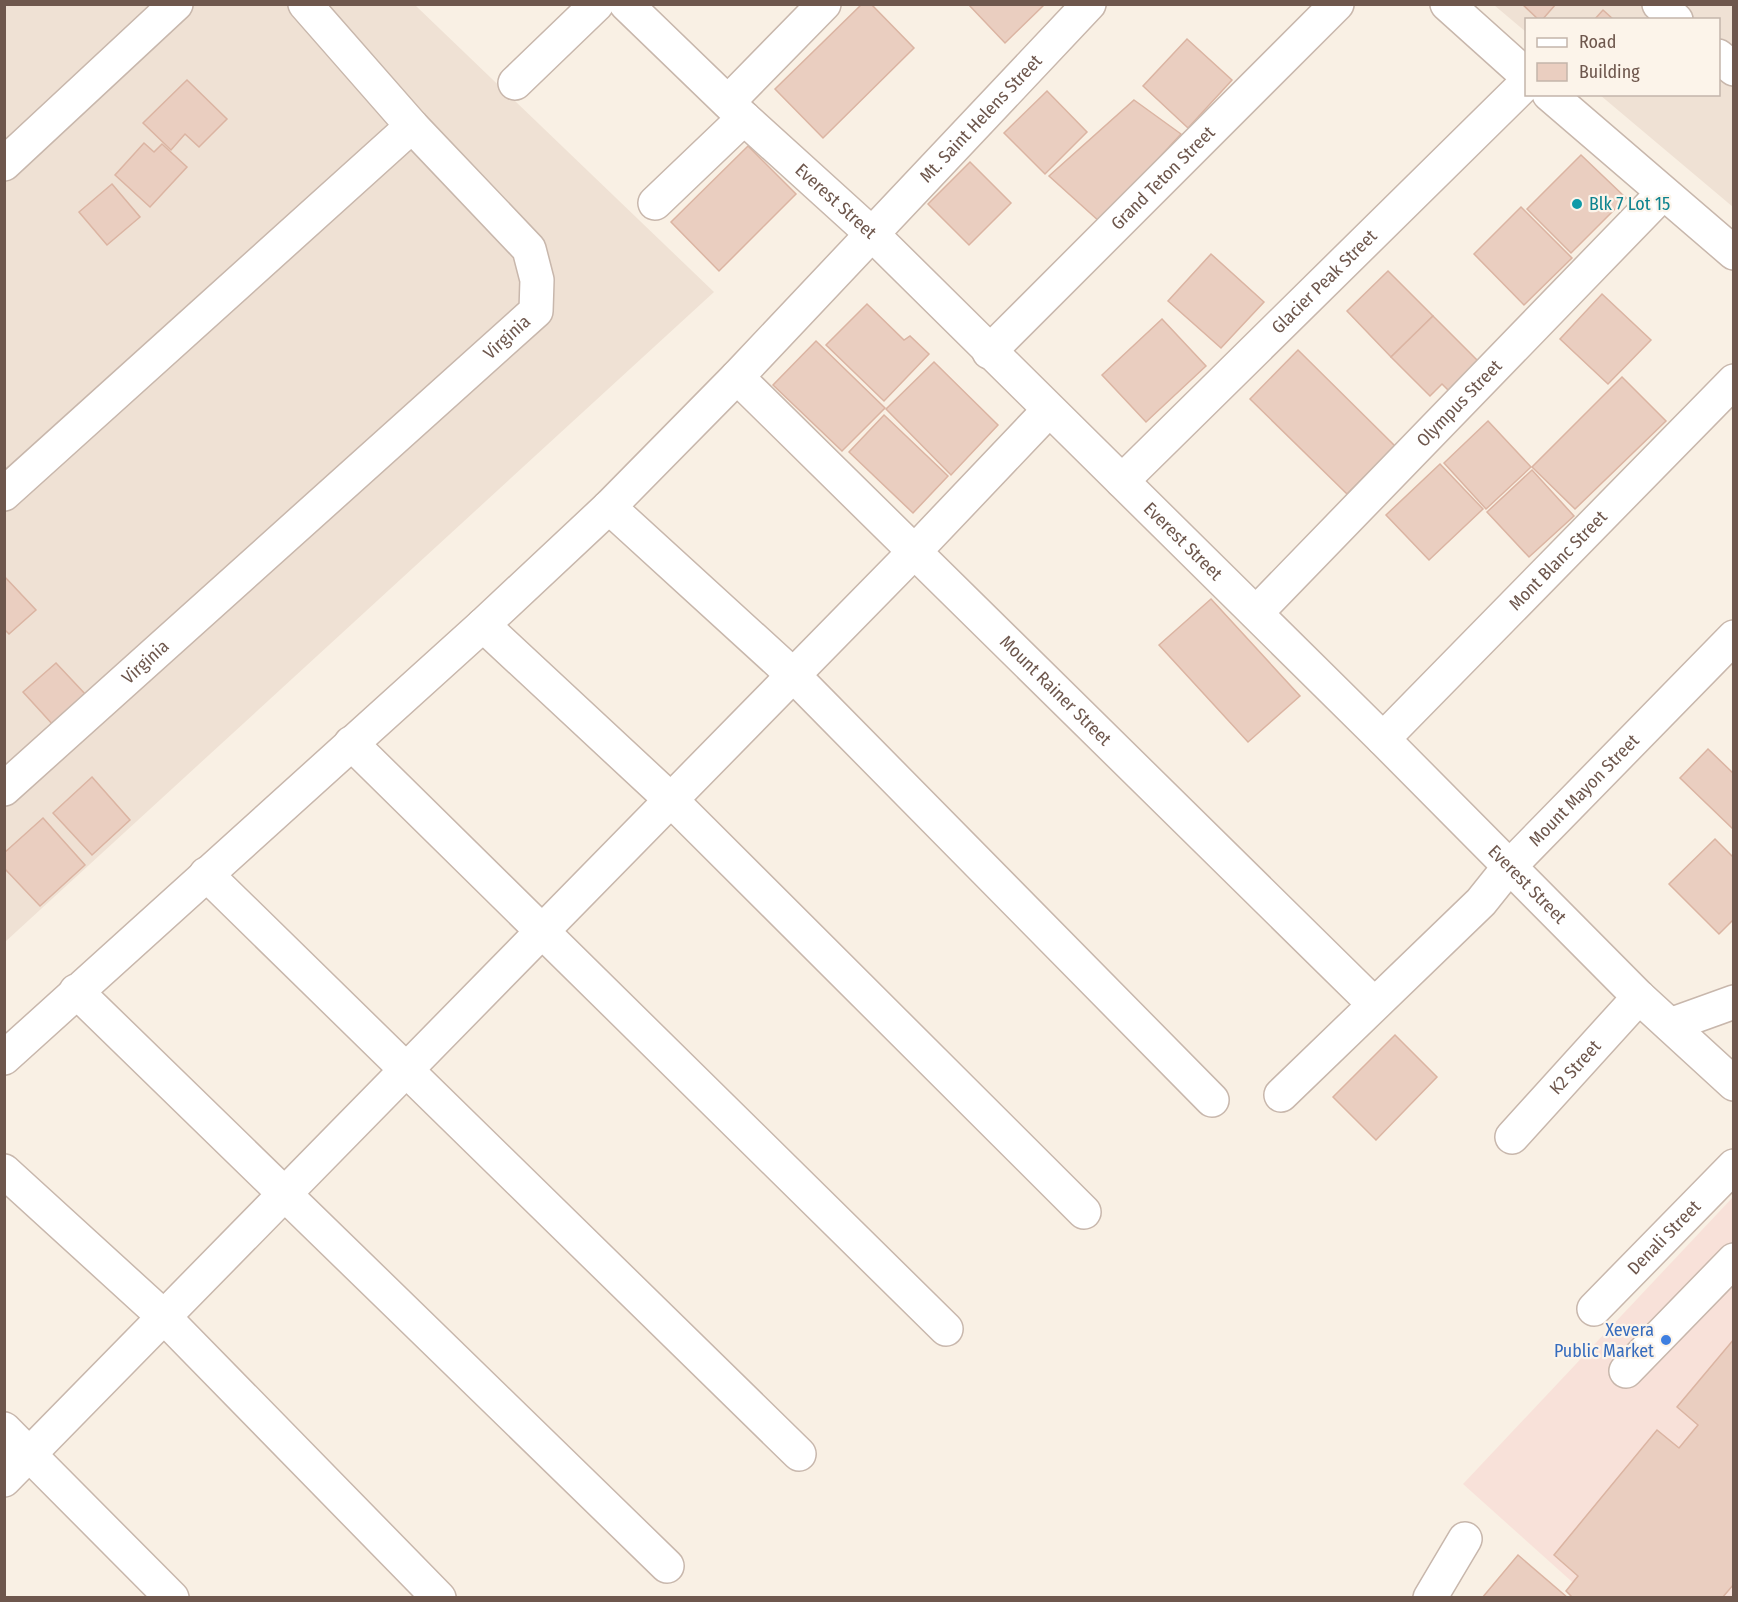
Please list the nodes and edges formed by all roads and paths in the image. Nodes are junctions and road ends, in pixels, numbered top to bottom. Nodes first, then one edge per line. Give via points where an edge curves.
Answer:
1 (176, 4) edge
2 (305, 4) edge
3 (597, 4) edge
4 (626, 4) edge
5 (824, 4) edge
6 (1089, 4) edge
7 (1337, 4) edge
8 (1447, 4) edge
9 (1720, 57) edge
10 (1734, 69) edge
11 (1525, 73) edge
12 (516, 83) dead end
13 (1525, 85) edge
14 (1551, 96) edge
15 (736, 110) junction
16 (412, 126) junction
17 (4, 164) edge
18 (1663, 193) junction
19 (655, 203) dead end
20 (872, 234) junction
21 (1734, 253) edge
22 (989, 352) junction
23 (737, 377) junction
24 (1734, 381) edge
25 (1049, 410) junction
26 (1122, 481) junction
27 (4, 494) edge
28 (609, 507) junction
29 (915, 551) junction
30 (1256, 613) junction
31 (483, 626) junction
32 (1734, 638) edge
33 (793, 675) junction
34 (1383, 739) junction
35 (351, 743) junction
36 (4, 789) edge
37 (670, 800) junction
38 (1509, 867) junction
39 (206, 874) junction
40 (542, 931) junction
41 (76, 991) junction
42 (1639, 997) junction
43 (1734, 1002) edge
44 (1374, 1004) junction
45 (1670, 1025) junction
46 (4, 1058) edge
47 (406, 1070) junction
48 (1734, 1084) edge
49 (1281, 1095) dead end
50 (1212, 1100) dead end
51 (1512, 1137) dead end
52 (1734, 1166) edge
53 (4, 1171) edge
54 (285, 1194) junction
55 (1084, 1212) dead end
56 (1734, 1260) edge
57 (1594, 1309) dead end
58 (164, 1317) junction
59 (946, 1329) dead end
60 (1626, 1371) dead end
61 (4, 1429) edge
62 (30, 1454) junction
63 (799, 1454) dead end
64 (4, 1480) edge
65 (1465, 1539) dead end
66 (667, 1566) dead end
67 (172, 1598) edge
68 (439, 1598) edge
69 (1430, 1598) edge

1 - 17 street
2 - 16 street
3 - 12 street
4 - 15 street, Everest Street
5 - 15 street
6 - 20 street, Mt. Saint Helens Street
7 - 22 street, Grand Teton Street
8 - 11 street
9 - 10 street
13 - 26 street, Glacier Peak Street
14 - 18 street
15 - 19 street
15 - 20 street, Everest Street
16 - 27 street
16 - 36 street, Virginia via 529,249 537,280 536,310
18 - 21 street
18 - 30 street, Olympus Street
20 - 22 street, Everest Street
20 - 23 street, Mt. Saint Helens Street
22 - 25 street, Everest Street
23 - 28 street, Mt. Saint Helens Street
23 - 29 street, Mount Rainer Street
24 - 34 street, Mont Blanc Street
25 - 26 street, Everest Street
25 - 29 street
26 - 30 street, Everest Street
28 - 31 street, Mt. Saint Helens Street
28 - 33 street
29 - 33 street
29 - 44 street, Mount Rainer Street
30 - 34 street, Everest Street
31 - 35 street, Mt. Saint Helens Street
31 - 37 street
32 - 38 street, Mount Mayon Street
33 - 37 street
33 - 50 street
34 - 38 street, Everest Street
35 - 39 street, Mt. Saint Helens Street
35 - 40 street
37 - 40 street
37 - 55 street
38 - 42 street, Everest Street
38 - 44 street, Mount Mayon Street via 1480,902
39 - 41 street, Mt. Saint Helens Street
39 - 47 street
40 - 47 street
40 - 59 street
41 - 46 street, Mt. Saint Helens Street
41 - 54 street
42 - 45 street, Everest Street
42 - 51 street, K2 Street
43 - 45 street
44 - 49 street, Mount Mayon Street
45 - 48 street, Everest Street
47 - 54 street
47 - 63 street
52 - 57 street, Denali Street
53 - 58 street
54 - 58 street
54 - 66 street
56 - 60 street
58 - 62 street
58 - 68 street
61 - 62 street
62 - 64 street
62 - 67 street
65 - 69 street

